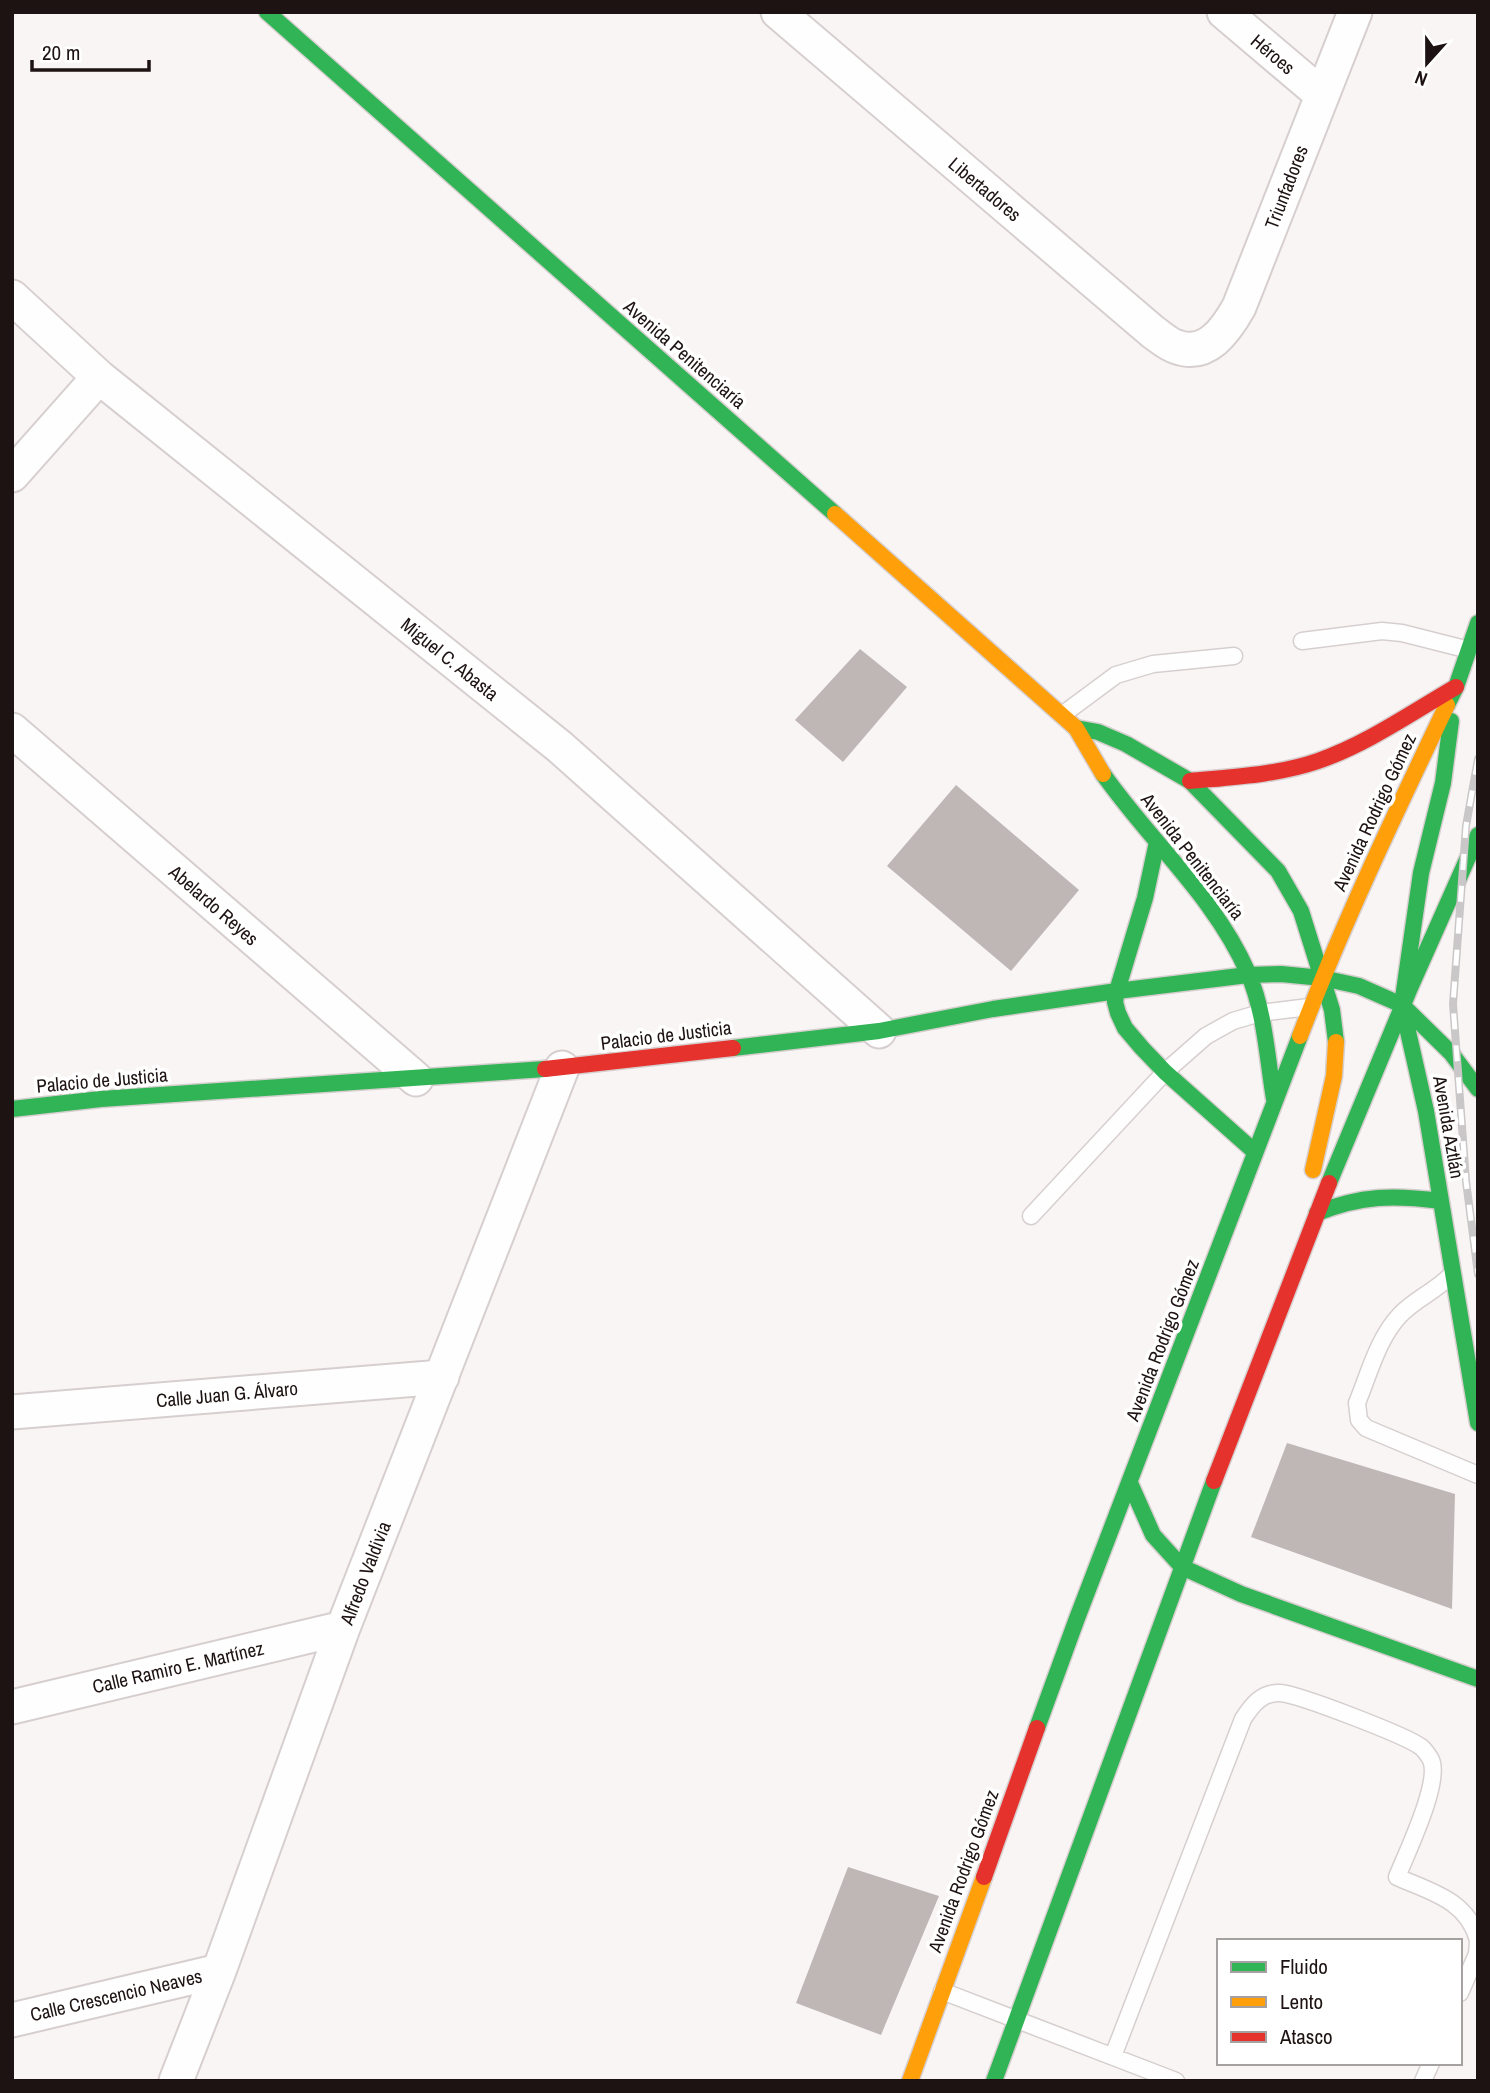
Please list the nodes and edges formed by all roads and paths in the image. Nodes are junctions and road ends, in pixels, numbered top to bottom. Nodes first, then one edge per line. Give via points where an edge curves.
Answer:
1 (267, 12) edge
2 (778, 12) edge
3 (1224, 12) edge
4 (1355, 12) edge
5 (1322, 95) junction
6 (12, 297) edge
7 (1200, 349) joint
8 (99, 377) junction
9 (12, 475) edge
10 (1478, 624) edge
11 (1302, 641) dead end
12 (1469, 650) junction
13 (1234, 656) dead end
14 (1456, 687) junction
15 (1062, 715) junction
16 (1076, 727) junction
17 (12, 730) edge
18 (1190, 781) junction
19 (1478, 835) edge
20 (1157, 842) junction
21 (1248, 975) junction
22 (1322, 978) junction
23 (1117, 990) junction
24 (1402, 1005) junction
25 (1311, 1007) junction
26 (1260, 1013) junction
27 (879, 1031) junction
28 (562, 1068) junction
29 (1165, 1072) junction
30 (416, 1079) junction
31 (1478, 1089) edge
32 (1274, 1102) junction
33 (12, 1109) edge
34 (1255, 1152) junction
35 (1310, 1181) dead end
36 (1441, 1201) junction
37 (1310, 1210) junction
38 (1031, 1216) dead end
39 (1453, 1273) junction
40 (442, 1377) junction
41 (12, 1412) edge
42 (1478, 1423) edge
43 (1478, 1475) edge
44 (1130, 1483) junction
45 (1182, 1567) junction
46 (343, 1628) junction
47 (1478, 1679) edge
48 (12, 1707) edge
49 (1478, 1940) edge
50 (219, 1971) junction
51 (1462, 1988) edge
52 (942, 1991) junction
53 (1017, 2019) junction
54 (12, 2020) edge
55 (1113, 2056) junction
56 (1430, 2065) edge
57 (176, 2081) edge
58 (910, 2081) edge
59 (995, 2081) edge
60 (1176, 2081) edge
61 (1423, 2081) edge

1 - 15 main road, Avenida Penitenciaría
2 - 7 street, Libertadores via 1153,332 1177,348
3 - 5 street, Héroes
4 - 5 street, Triunfadores
5 - 7 street, Triunfadores via 1239,307 1226,331
6 - 8 street, Miguel C. Abasta
8 - 9 street
8 - 27 street, Miguel C. Abasta via 560,747
10 - 12 main road, Avenida Rodrigo Gómez
11 - 12 lane via 1382,631
12 - 14 main road, Avenida Rodrigo Gómez
13 - 15 lane via 1153,664 1116,675
14 - 18 main road via 1354,746 1317,761 1258,775
14 - 22 main road, Avenida Rodrigo Gómez
14 - 24 main road
15 - 16 main road, Avenida Penitenciaría
16 - 18 main road, Avenida Penitenciaría via 1126,744
16 - 20 main road, Avenida Penitenciaría via 1090,756
17 - 30 street, Abelardo Reyes
18 - 22 main road, Avenida Penitenciaría via 1278,871 1301,911
19 - 24 main road
20 - 21 main road, Avenida Penitenciaría via 1200,893
20 - 23 main road via 1152,876
21 - 22 main road, Palacio de Justicia
21 - 23 main road, Palacio de Justicia
21 - 26 main road, Avenida Penitenciaría
22 - 24 main road, Palacio de Justicia via 1359,986
22 - 25 main road, Avenida Rodrigo Gómez
22 - 35 main road, Avenida Penitenciaría via 1336,1046 1334,1076
23 - 27 main road, Palacio de Justicia
23 - 29 main road via 1115,1002 1125,1028
24 - 31 main road via 1451,1053
24 - 36 main road, Avenida Aztlán
24 - 37 main road
25 - 26 lane
25 - 32 main road, Avenida Rodrigo Gómez
26 - 29 lane via 1206,1036
26 - 32 main road, Avenida Penitenciaría
27 - 28 main road, Palacio de Justicia
28 - 30 main road, Palacio de Justicia
28 - 40 street, Alfredo Valdivia
29 - 34 main road
29 - 38 lane
30 - 33 main road, Palacio de Justicia
32 - 34 main road, Avenida Rodrigo Gómez
34 - 44 main road, Avenida Rodrigo Gómez
36 - 37 main road via 1382,1195
36 - 39 main road, Avenida Aztlán
37 - 45 main road via 1290,1283
39 - 42 main road, Avenida Aztlán
39 - 43 lane via 1414,1302 1385,1334 1357,1412 1366,1428
40 - 41 street, Calle Juan G. Álvaro
40 - 46 street, Alfredo Valdivia
44 - 45 main road via 1153,1535
44 - 52 main road, Avenida Rodrigo Gómez
45 - 47 main road via 1241,1594
45 - 53 main road
46 - 48 street, Calle Ramiro E. Martínez
46 - 50 street, Alfredo Valdivia
49 - 51 lane
49 - 55 lane via 1470,1920 1454,1903 1397,1877 1434,1774 1432,1760 1422,1747 1302,1698 1280,1693 1263,1696 1243,1718
50 - 54 street, Calle Crescencio Neaves
50 - 57 street, Alfredo Valdivia
52 - 53 lane
52 - 58 main road, Avenida Rodrigo Gómez
53 - 55 lane
53 - 59 main road
55 - 60 lane
56 - 61 lane

